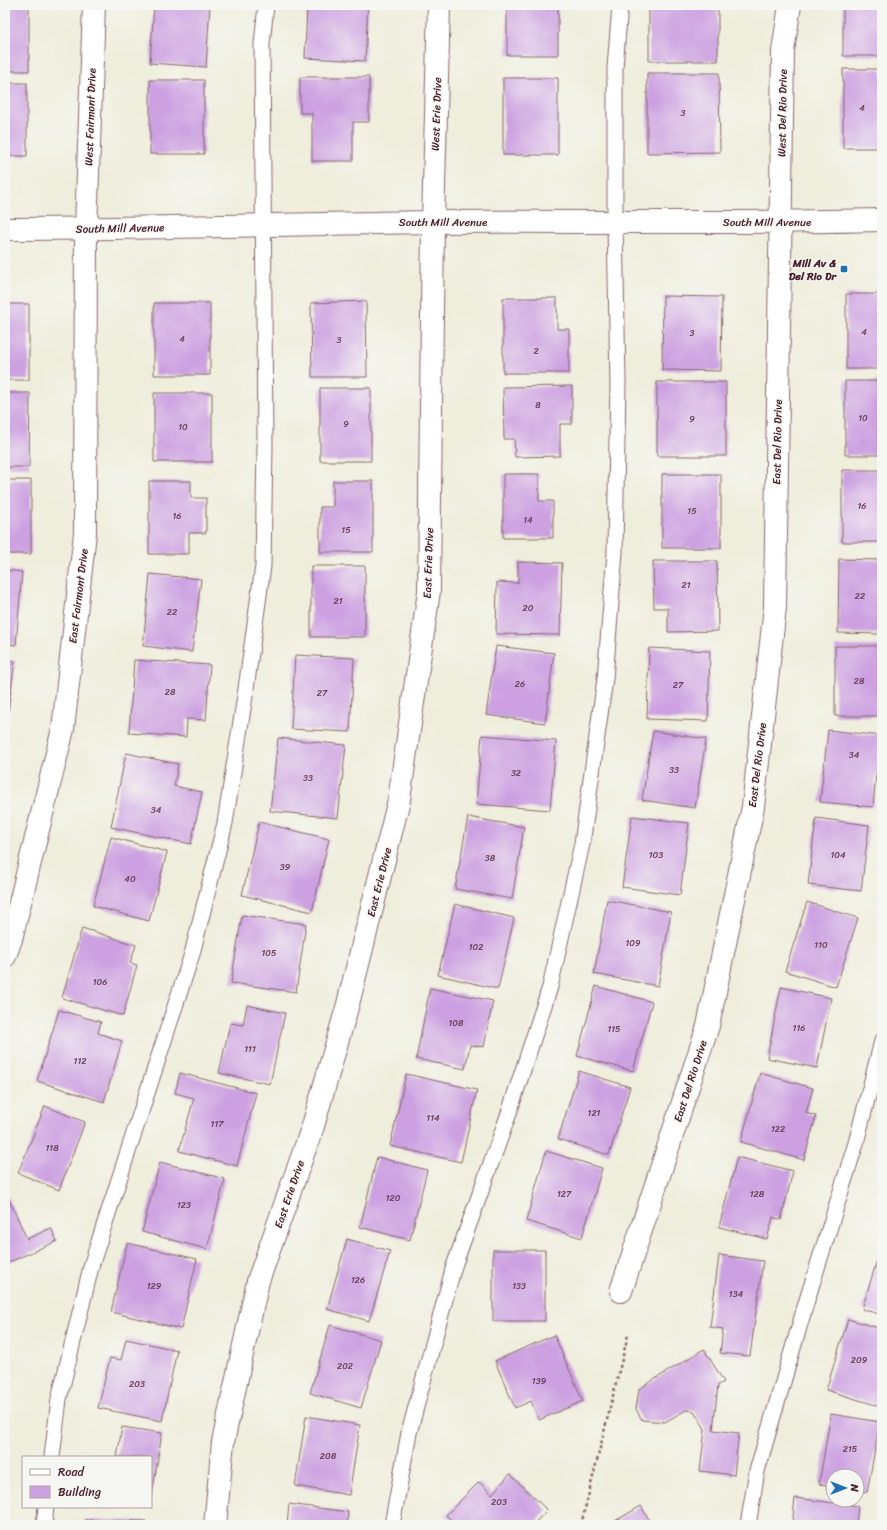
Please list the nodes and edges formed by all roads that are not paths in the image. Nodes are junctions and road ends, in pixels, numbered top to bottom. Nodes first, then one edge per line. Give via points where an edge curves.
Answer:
1 (94, 5) edge
2 (266, 5) edge
3 (439, 5) edge
4 (620, 5) edge
5 (790, 5) edge
6 (882, 220) edge
7 (433, 222) junction
8 (615, 222) junction
9 (780, 222) junction
10 (263, 225) junction
11 (5, 228) edge
12 (86, 228) junction
13 (5, 956) edge
14 (882, 1041) edge
15 (621, 1291) dead end
16 (52, 1456) edge
17 (46, 1508) edge
18 (44, 1525) edge
19 (215, 1525) edge
20 (392, 1525) edge
21 (748, 1525) edge

1 - 12 street, West Fairmont Drive
2 - 10 lane via 262,44
3 - 7 street, West Erie Drive
4 - 8 lane via 615,68
5 - 9 street, West Del Rio Drive via 783,51
6 - 9 street, South Mill Avenue
7 - 8 street, South Mill Avenue
7 - 10 street, South Mill Avenue
7 - 19 street, East Erie Drive via 428,591 399,800 348,1004 313,1126 258,1281 223,1442
8 - 9 street, South Mill Avenue
8 - 20 lane via 618,375 615,552 606,679 582,844 550,987 508,1116 454,1266 409,1433
9 - 15 street, East Del Rio Drive via 775,607 753,807 708,1026
10 - 12 street, South Mill Avenue
10 - 16 lane via 263,566 225,822 192,954 92,1263 59,1399
11 - 12 street, South Mill Avenue
12 - 13 street, East Fairmont Drive via 85,533 63,729
14 - 21 lane via 856,1143 757,1471
17 - 18 lane

